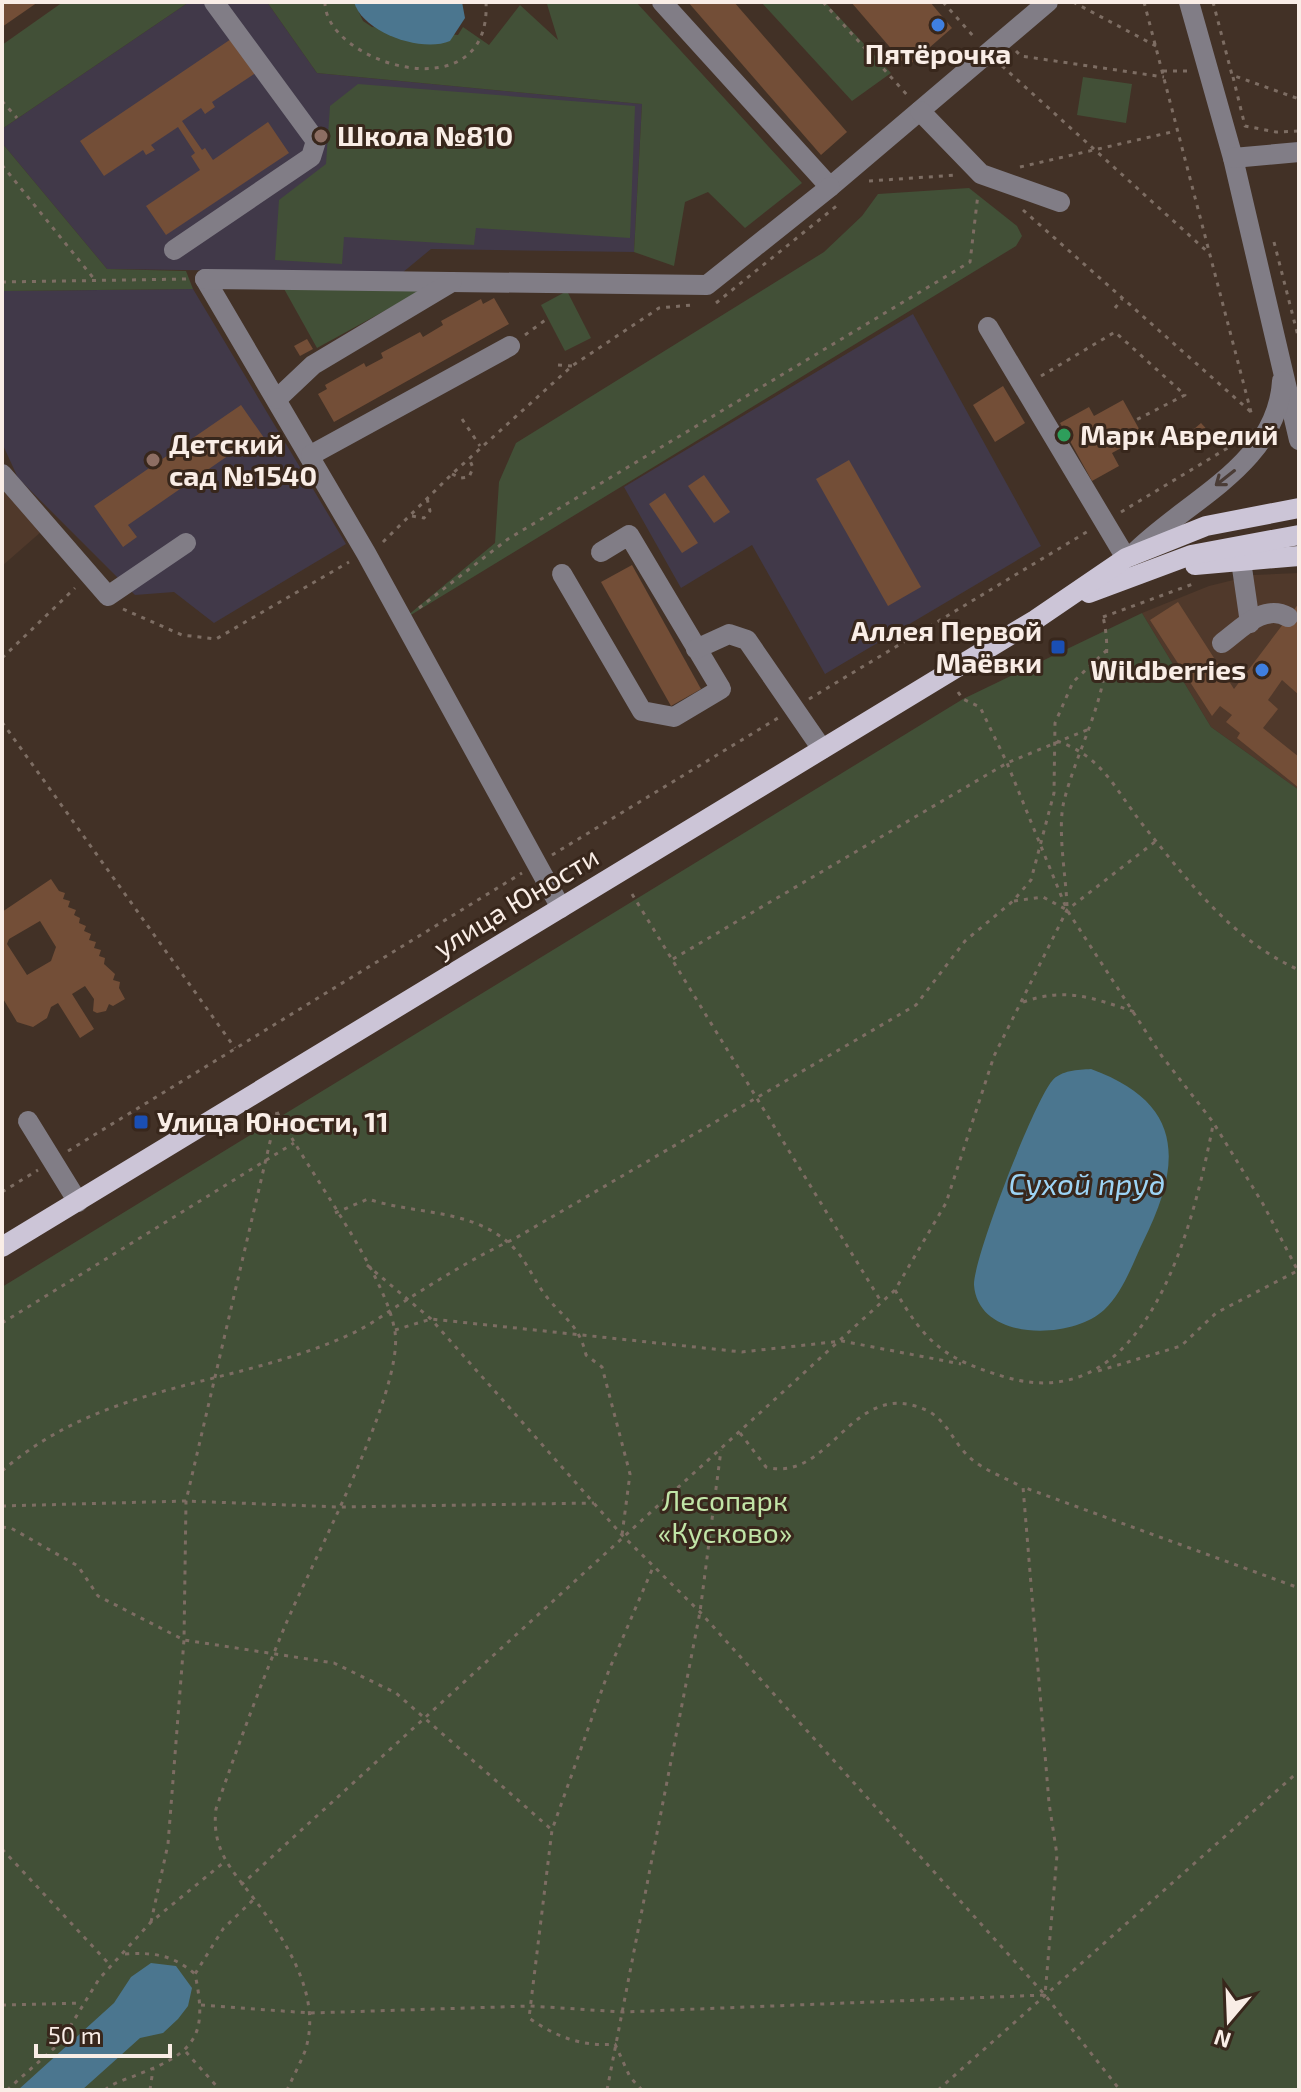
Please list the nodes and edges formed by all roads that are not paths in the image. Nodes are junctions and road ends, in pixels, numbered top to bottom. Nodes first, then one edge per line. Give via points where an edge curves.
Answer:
1 (214, 2) edge
2 (662, 2) edge
3 (1048, 2) edge
4 (1189, 2) edge
5 (920, 111) junction
6 (1299, 152) edge
7 (1233, 158) junction
8 (833, 185) junction
9 (1060, 202) dead end
10 (174, 250) dead end
11 (452, 282) junction
12 (988, 327) dead end
13 (510, 346) road end
14 (1283, 365) junction
15 (277, 399) junction
16 (1298, 431) edge
17 (311, 455) junction
18 (2, 474) edge
19 (1299, 508) edge
20 (1299, 535) edge
21 (186, 543) dead end
22 (601, 552) dead end
23 (1299, 556) edge
24 (1128, 557) junction
25 (1241, 561) junction
26 (1159, 565) junction
27 (562, 574) dead end
28 (1060, 605) junction
29 (1288, 617) dead end
30 (1250, 623) junction
31 (1222, 643) dead end
32 (696, 649) junction
33 (822, 749) junction
34 (561, 908) junction
35 (28, 1121) dead end
36 (78, 1202) junction
37 (2, 1247) edge

1 - 10 street via 316,141 311,157
2 - 8 street
3 - 5 street via 1005,39 982,47
4 - 7 street
5 - 8 street
5 - 9 street via 981,174
6 - 7 street
7 - 14 street
8 - 11 street via 707,285
11 - 15 street via 313,365
11 - 15 street via 205,279
12 - 24 street via 1102,522
13 - 17 street
14 - 16 street
14 -> 24 street via 1276,418 1264,440
15 - 17 street
17 - 34 street
18 - 21 street via 108,596
19 - 24 main road, улица Юности via 1206,526
20 - 26 main road, улица Юности
22 - 32 street via 629,535
23 - 25 main road
24 - 28 main road, улица Юности
25 - 26 main road
25 - 30 street
26 - 28 main road, улица Юности
27 - 32 street via 642,711 674,717 721,689
28 - 33 main road, улица Юности
29 - 30 street via 1278,612
30 - 31 street
32 - 33 street via 729,634 747,640
33 - 34 main road, улица Юности
34 - 36 main road, улица Юности
35 - 36 street
36 - 37 main road, улица Юности

